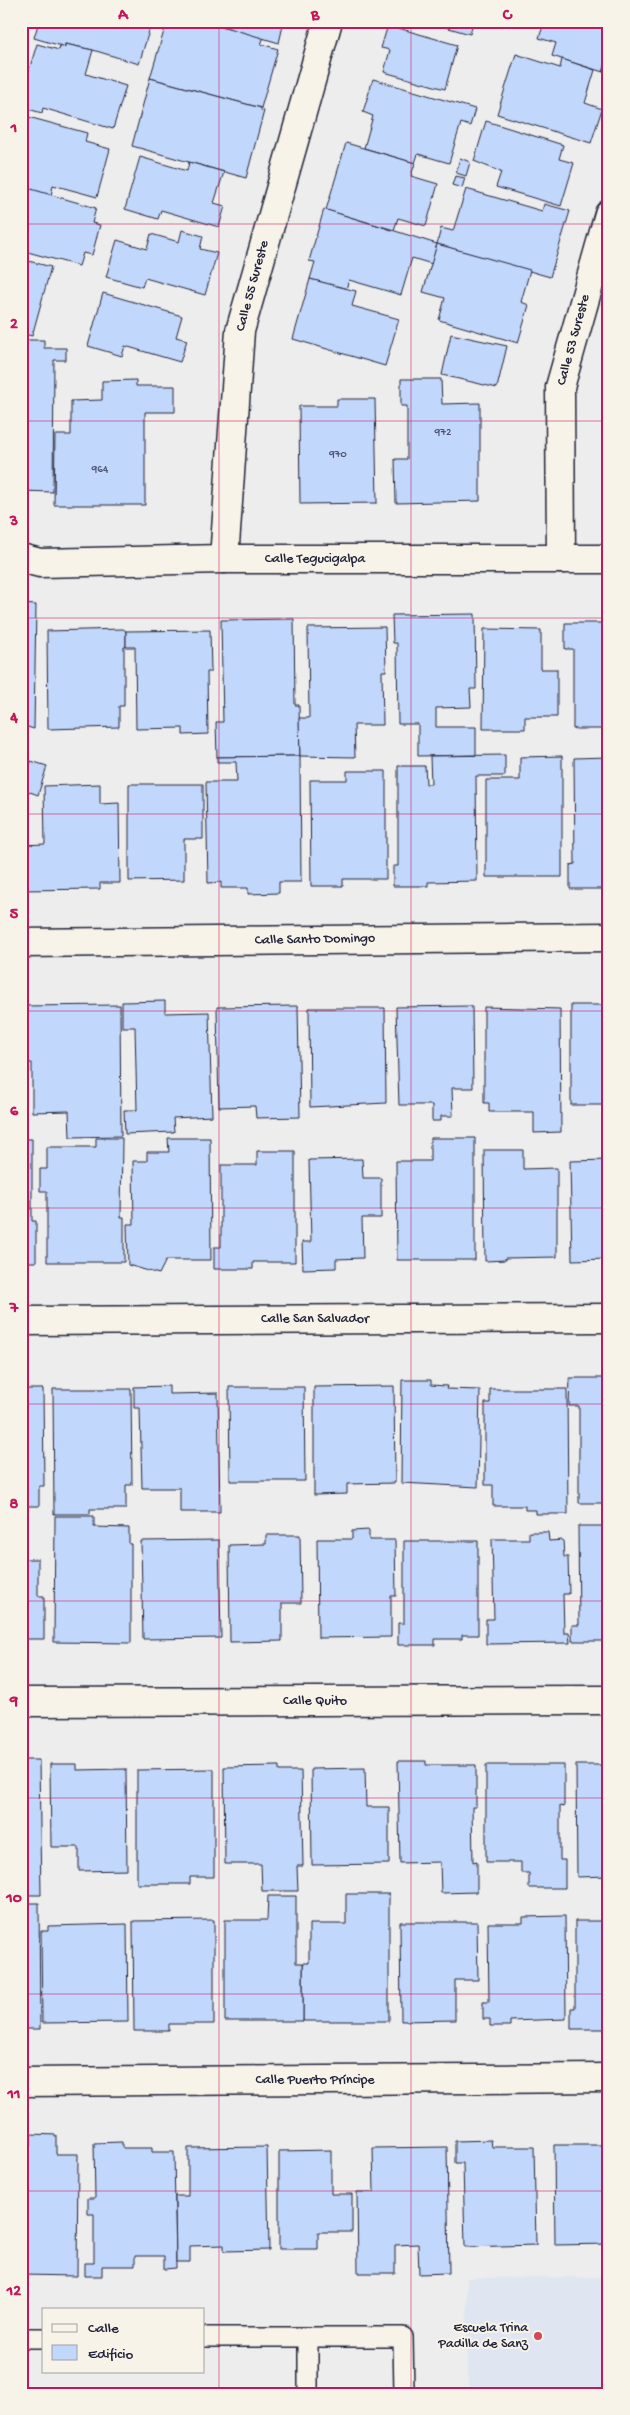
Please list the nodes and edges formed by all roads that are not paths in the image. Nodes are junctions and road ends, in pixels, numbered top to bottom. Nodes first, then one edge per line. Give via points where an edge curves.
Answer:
1 (328, 21) edge
2 (609, 214) edge
3 (21, 558) edge
4 (609, 559) edge
5 (224, 560) junction
6 (561, 560) junction
7 (609, 937) edge
8 (21, 943) edge
9 (609, 1318) edge
10 (21, 1321) edge
11 (609, 1700) edge
12 (21, 1702) edge
13 (609, 2078) edge
14 (21, 2082) edge
15 (205, 2337) edge
16 (308, 2337) junction
17 (21, 2338) edge
18 (42, 2338) edge
19 (308, 2394) edge
20 (404, 2394) edge

1 - 5 street, Calle 55 Sureste via 240,331
2 - 6 street, Calle 53 Sureste via 560,387
3 - 5 street, Calle Tegucigalpa via 40,563
4 - 6 street, Calle Tegucigalpa
5 - 6 street, Calle Tegucigalpa
7 - 8 street, Calle Santo Domingo
9 - 10 street, Calle San Salvador
11 - 12 street, Calle Quito
13 - 14 street, Calle Puerto Príncipe
15 - 16 lane
16 - 19 lane
16 - 20 lane via 403,2337
17 - 18 lane

